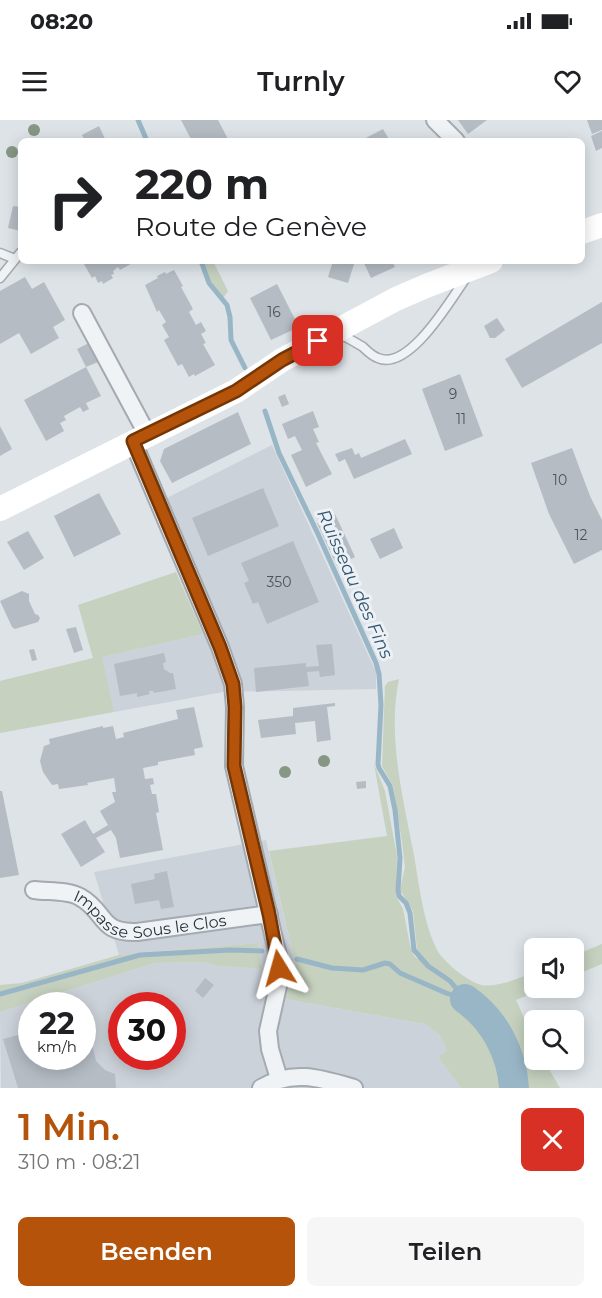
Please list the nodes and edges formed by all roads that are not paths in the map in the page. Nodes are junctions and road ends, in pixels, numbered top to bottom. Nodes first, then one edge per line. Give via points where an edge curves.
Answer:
1 (435, 120) edge
2 (453, 138) edge
3 (602, 225) edge
4 (585, 231) edge
5 (0, 253) edge
6 (18, 255) edge
7 (482, 265) edge
8 (0, 278) edge
9 (82, 313) dead end
10 (336, 331) junction
11 (140, 438) junction
12 (0, 509) edge
13 (34, 890) dead end
14 (269, 914) junction
15 (279, 1079) junction
16 (261, 1088) edge
17 (354, 1088) edge

1 - 2 street
3 - 4 main road
5 - 6 lane
6 - 8 lane
7 - 10 main road via 426,286
7 - 10 lane via 428,332 399,357 377,358
9 - 11 street
10 - 11 main road via 236,391
11 - 12 main road
11 - 14 street via 233,684 234,766
13 - 14 street, Impasse Sous le Clos via 77,896 110,927 122,932
14 - 15 street via 279,968 268,1039
15 - 16 street
15 - 17 street via 302,1076

